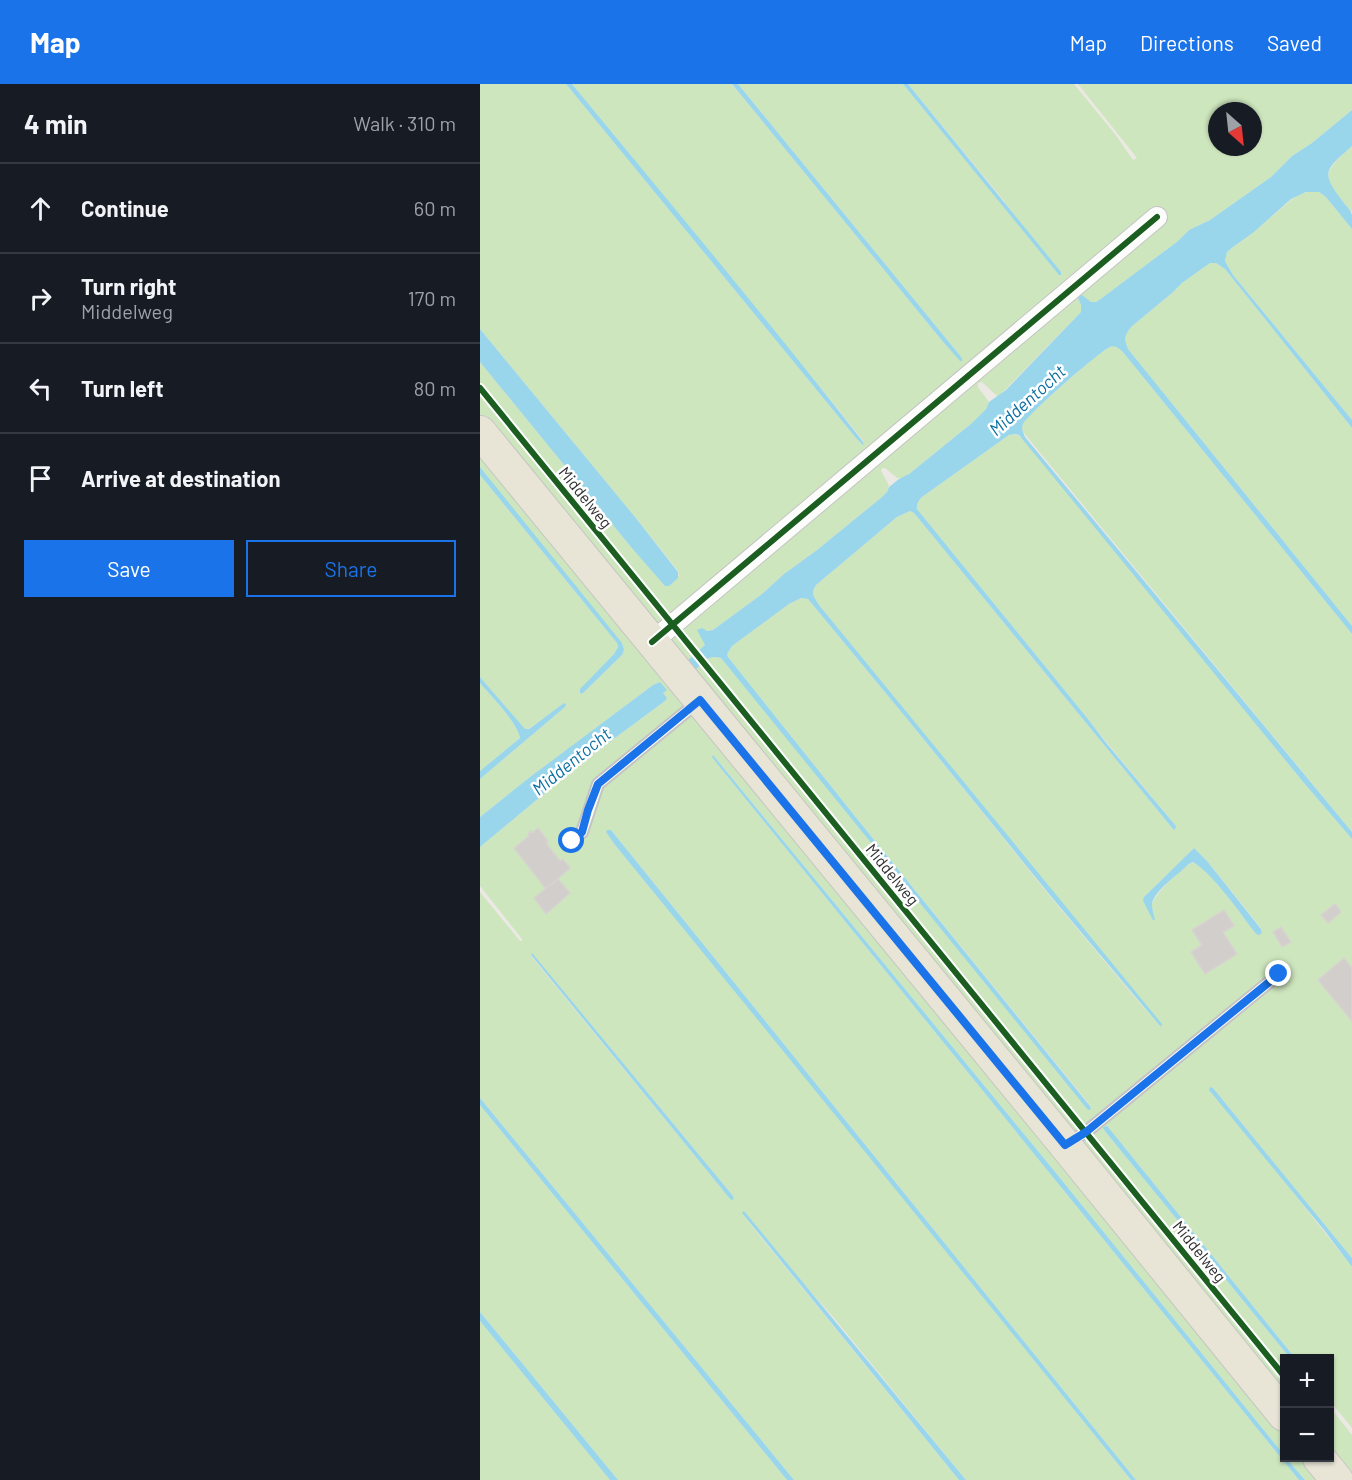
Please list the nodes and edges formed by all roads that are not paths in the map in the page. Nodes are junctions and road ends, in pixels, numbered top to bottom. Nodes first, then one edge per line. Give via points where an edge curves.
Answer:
1 (1156, 217) dead end
2 (480, 432) edge
3 (652, 642) junction
4 (700, 700) junction
5 (572, 841) dead end
6 (1279, 974) dead end
7 (1065, 1145) junction
8 (1280, 1410) edge
9 (1322, 1462) edge
10 (1337, 1480) edge

1 - 3 street
2 - 3 main road
3 - 4 main road
4 - 5 lane via 598,784 582,832
4 - 7 main road
6 - 7 lane
7 - 8 main road
9 - 10 main road

